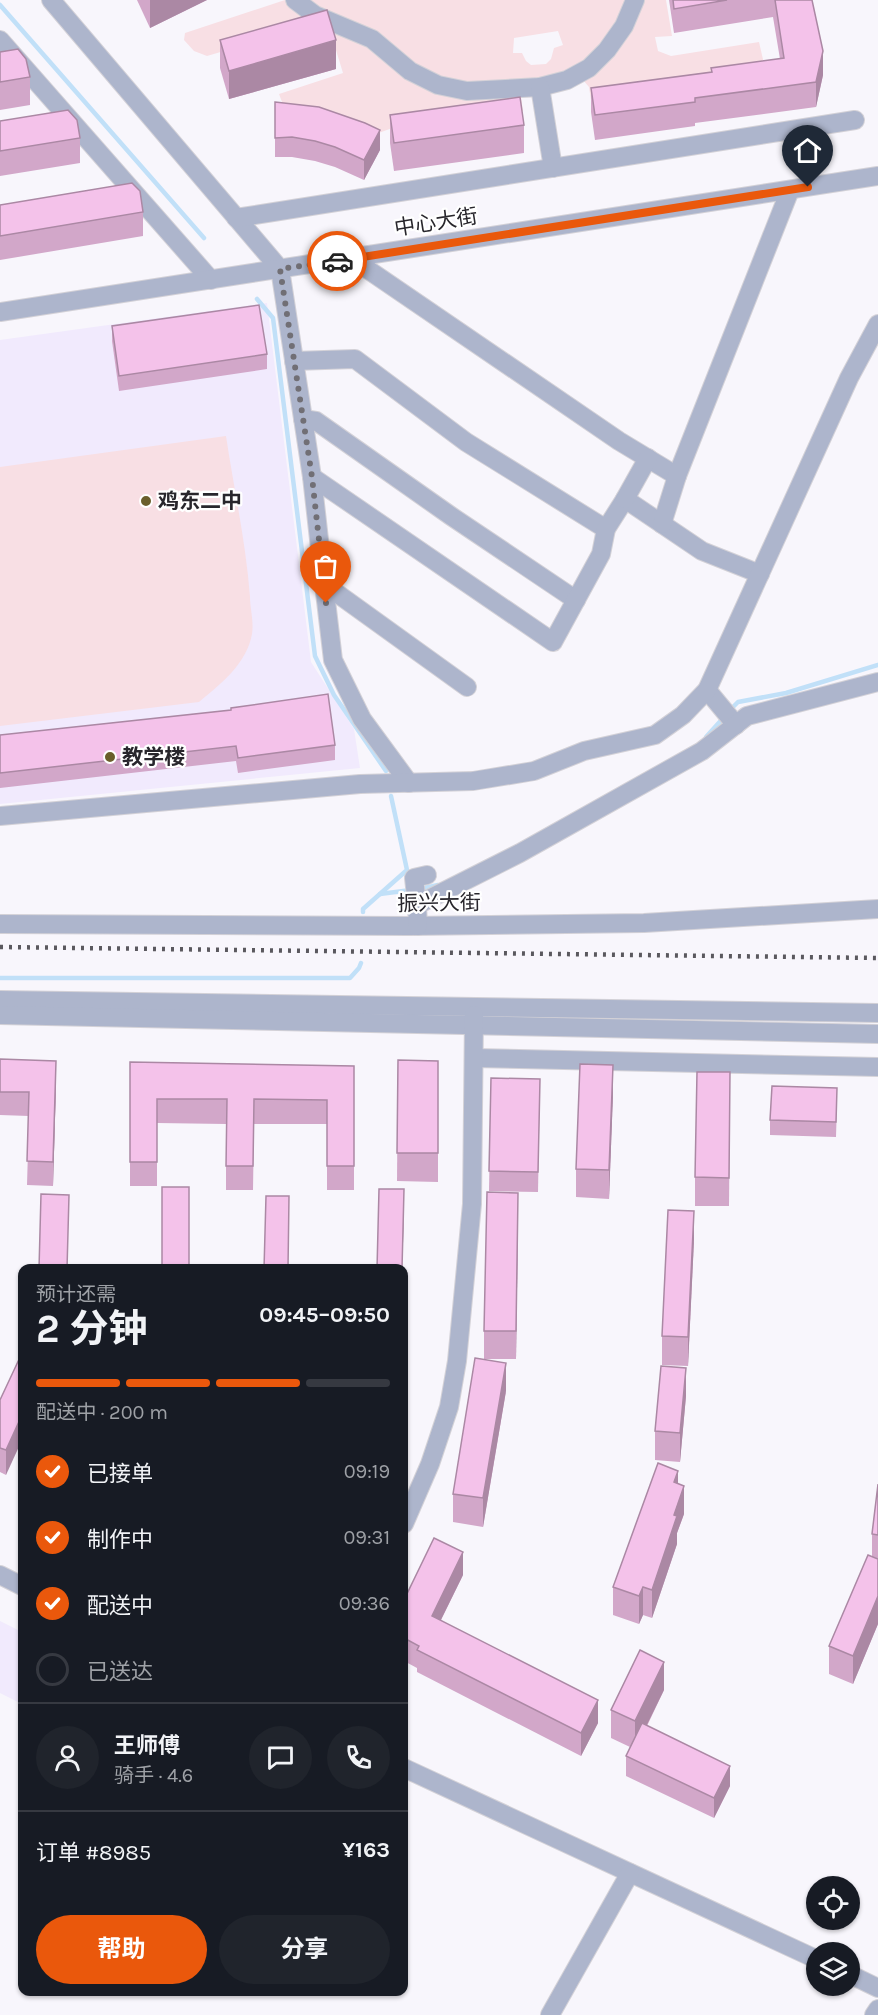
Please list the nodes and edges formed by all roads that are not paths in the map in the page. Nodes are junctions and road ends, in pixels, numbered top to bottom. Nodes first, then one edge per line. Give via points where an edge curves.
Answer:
1 (295, 0) edge
2 (635, 0) edge
3 (56, 2) edge
4 (2, 46) edge
5 (540, 87) junction
6 (855, 120) dead end
7 (553, 168) junction
8 (878, 176) edge
9 (790, 190) junction
10 (236, 218) junction
11 (351, 258) junction
12 (280, 269) junction
13 (211, 280) junction
14 (0, 312) edge
15 (878, 324) edge
16 (294, 361) junction
17 (303, 419) junction
18 (648, 458) junction
19 (677, 476) junction
20 (312, 477) junction
21 (625, 499) junction
22 (662, 524) junction
23 (606, 529) junction
24 (760, 574) junction
25 (324, 584) junction
26 (576, 600) junction
27 (878, 682) edge
28 (467, 687) dead end
29 (707, 690) junction
30 (736, 725) junction
31 (409, 783) junction
32 (0, 816) edge
33 (427, 875) dead end
34 (417, 905) junction
35 (878, 909) edge
36 (0, 924) edge
37 (418, 926) junction
38 (0, 1000) edge
39 (474, 1007) junction
40 (878, 1013) edge
41 (0, 1015) edge
42 (878, 1034) edge
43 (474, 1058) junction
44 (878, 1068) edge
45 (408, 1515) edge
46 (0, 1575) edge
47 (18, 1584) edge
48 (408, 1770) edge
49 (630, 1873) junction
50 (806, 1954) edge
51 (860, 1979) edge
52 (878, 1988) edge
53 (878, 2009) edge
54 (550, 2015) edge
55 (874, 2015) edge

1 - 5 street via 315,15 372,39 410,71 438,85 467,91
2 - 5 street via 624,26 589,68 567,80
3 - 10 street
4 - 13 street
5 - 7 street
6 - 7 street
7 - 10 street
8 - 9 street, 中心大街
9 - 11 street, 中心大街
9 - 19 street
10 - 12 street
11 - 12 street, 中心大街
11 - 18 street
12 - 13 street, 中心大街
12 - 16 street
13 - 14 street, 中心大街
15 - 24 street via 849,378
16 - 17 street
16 - 23 street via 355,359 466,441
17 - 20 street
17 - 26 street via 315,421
18 - 19 street
18 - 21 street
19 - 22 street
20 - 25 street
20 - 26 street via 553,642
21 - 22 street
21 - 23 street
22 - 24 street via 702,551
23 - 26 street via 601,554
24 - 29 street
25 - 28 street
25 - 31 street via 333,660 362,719
27 - 30 street via 747,716
29 - 30 street
29 - 31 street via 683,715 655,735 584,751 534,771 473,781
30 - 34 street via 702,751 589,815
31 - 32 street
33 - 34 street via 414,878
34 - 37 street
35 - 37 street, 振兴大街 via 644,923
36 - 37 street, 振兴大街
38 - 39 street
39 - 40 street
39 - 43 street
41 - 42 street
43 - 44 street
43 - 45 street via 472,1204 457,1362 446,1417
46 - 47 street
48 - 49 street
49 - 50 street
49 - 54 street
51 - 52 street
53 - 55 street

